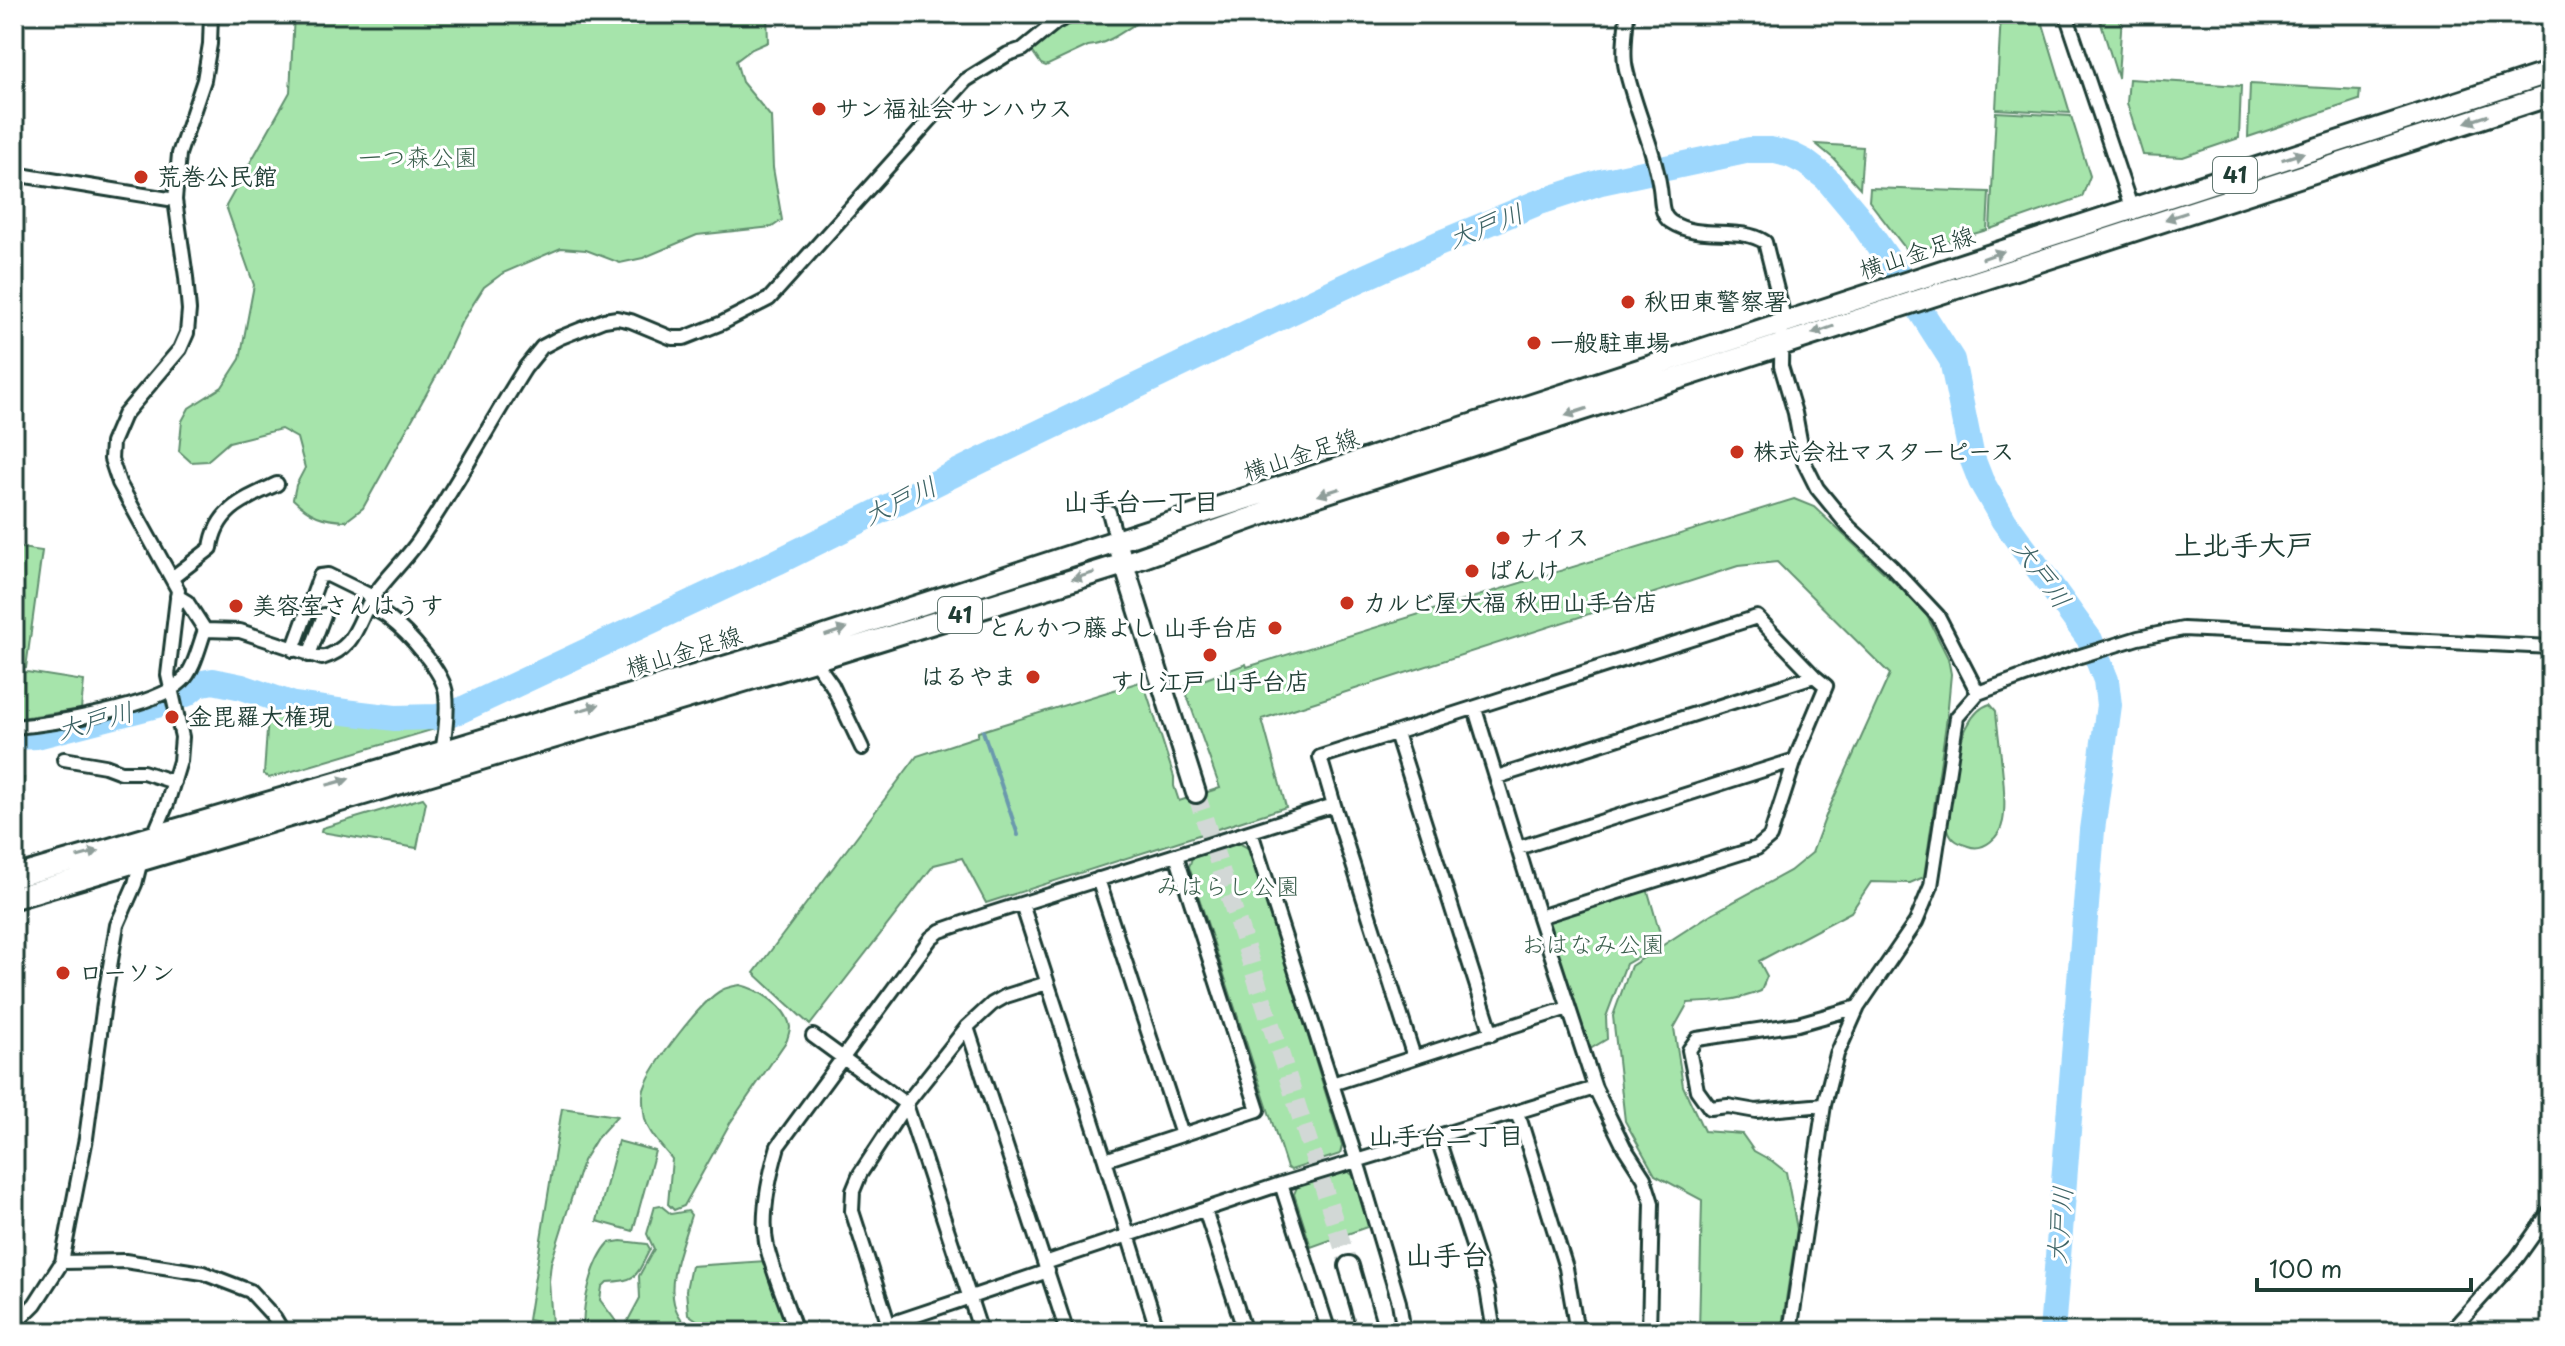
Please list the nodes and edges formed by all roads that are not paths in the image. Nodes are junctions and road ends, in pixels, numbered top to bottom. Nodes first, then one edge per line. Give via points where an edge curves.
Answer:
1 (211, 14) edge
2 (1073, 14) edge
3 (1627, 14) edge
4 (2066, 14) edge
5 (2551, 72) edge
6 (2551, 95) edge
7 (14, 174) edge
8 (175, 200) junction
9 (2135, 218) junction
10 (1781, 335) junction
11 (277, 484) dead end
12 (1109, 512) dead end
13 (1117, 542) junction
14 (1124, 564) junction
15 (172, 578) junction
16 (177, 596) junction
17 (370, 601) junction
18 (324, 615) dead end
19 (205, 630) junction
20 (2551, 647) edge
21 (293, 650) junction
22 (309, 655) junction
23 (814, 660) junction
24 (1814, 676) junction
25 (172, 690) junction
26 (1978, 693) junction
27 (1475, 709) junction
28 (14, 727) edge
29 (1396, 733) junction
30 (862, 748) dead end
31 (64, 759) dead end
32 (1795, 760) junction
33 (440, 762) junction
34 (1497, 777) junction
35 (174, 782) junction
36 (1196, 793) tunnel mouth
37 (1334, 805) junction
38 (1251, 832) junction
39 (154, 836) junction
40 (1518, 848) junction
41 (1176, 855) junction
42 (141, 859) junction
43 (14, 877) edge
44 (1098, 879) junction
45 (14, 898) edge
46 (1022, 904) junction
47 (1539, 917) junction
48 (1047, 983) junction
49 (1858, 1007) junction
50 (1568, 1008) junction
51 (967, 1027) junction
52 (1492, 1034) junction
53 (813, 1036) dead end
54 (841, 1057) junction
55 (1414, 1057) junction
56 (1332, 1084) junction
57 (1595, 1088) junction
58 (906, 1104) junction
59 (1824, 1105) junction
60 (1516, 1112) junction
61 (1182, 1135) junction
62 (1437, 1136) junction
63 (1105, 1160) junction
64 (1357, 1161) junction
65 (1281, 1184) junction
66 (1205, 1210) junction
67 (2551, 1210) edge
68 (1127, 1235) junction
69 (62, 1262) junction
70 (1349, 1266) tunnel mouth
71 (1046, 1267) junction
72 (970, 1297) junction
73 (14, 1325) edge
74 (889, 1328) edge
75 (283, 1332) edge
76 (796, 1332) edge
77 (981, 1332) edge
78 (1067, 1332) edge
79 (1158, 1332) edge
80 (1245, 1332) edge
81 (1329, 1332) edge
82 (1368, 1332) edge
83 (1404, 1332) edge
84 (1494, 1332) edge
85 (1577, 1332) edge
86 (1649, 1332) edge
87 (1790, 1332) edge
88 (2450, 1332) edge

1 - 8 street via 204,80 179,154
2 - 17 street via 966,80 769,299 684,338 617,318 580,328 542,347 417,544
3 - 10 street via 1625,67 1667,220 1690,232 1756,236 1765,242 1782,310
4 - 9 street
9 -> 5 main road, 横山金足線 / 41
6 -> 9 main road, 横山金足線 / 41
7 - 8 street
8 - 15 street via 189,310 187,333 180,349 124,415 111,459 128,501
9 - 10 main road, 横山金足線 / 41
10 - 13 main road, 横山金足線 / 41
10 -> 14 main road, 横山金足線 / 41
10 - 26 street via 1781,366 1804,462 1817,488 1938,616
11 - 15 street via 245,499 220,520 211,548
12 - 13 street
13 - 14 street
33 -> 13 main road, 横山金足線 / 41
14 -> 23 main road, 横山金足線 / 41
14 - 36 street
15 - 16 street
16 - 19 street
16 - 25 street via 168,675
17 - 21 street via 328,575 320,576
17 - 22 street via 346,644 322,658
17 - 33 street via 437,671 446,691
18 - 22 street
19 - 21 street via 240,631
19 - 25 street via 185,679
20 - 26 street via 2183,629 2077,657
21 - 22 street
23 - 30 street
23 - 33 main road, 横山金足線 / 41
24 - 27 street via 1757,617
24 - 32 street via 1826,686
24 - 34 street
25 - 28 street via 62,722
25 - 35 street via 182,737
26 - 49 street via 1957,717 1931,886 1916,922
27 - 29 street
27 - 34 street
29 - 37 street via 1320,757
29 - 52 street
31 - 35 street
32 - 40 street
32 - 47 street via 1770,837 1757,848
39 -> 33 main road, 横山金足線 / 41
33 - 42 main road, 横山金足線 / 41
34 - 40 street
35 - 39 street
37 - 38 street
37 - 55 street
38 - 41 street
38 - 56 street
39 - 42 street
43 -> 39 main road, 横山金足線 / 41
40 - 47 street
41 - 44 street
41 - 61 street via 1258,1110
42 - 45 main road, 横山金足線 / 41
42 - 69 street via 117,925
44 - 46 street
44 - 61 street
46 - 48 street
46 - 54 street via 931,938
47 - 50 street
48 - 51 street via 1006,996
48 - 63 street
49 - 59 street via 1837,1054
49 - 59 street via 1798,1024 1697,1039 1689,1050 1697,1090 1710,1108 1756,1111
50 - 52 street
50 - 57 street
51 - 58 street
51 - 71 street
52 - 55 street
53 - 54 street
54 - 58 street
54 - 76 street via 778,1146 771,1170 767,1246
55 - 56 street
56 - 64 street
57 - 60 street
57 - 86 street via 1652,1203
58 - 72 street
58 - 74 street via 853,1191 852,1211
59 - 87 street
60 - 62 street
60 - 85 street via 1566,1268
61 - 63 street
62 - 64 street
62 - 84 street via 1487,1289
63 - 68 street
64 - 65 street
64 - 83 street
65 - 66 street
65 - 81 street
66 - 68 street
66 - 80 street
67 - 88 street via 2517,1258
68 - 71 street
68 - 79 street
69 - 73 street
69 - 75 street via 125,1261 203,1273 250,1291
70 - 82 street
71 - 72 street
71 - 78 street
72 - 74 street
72 - 77 street

